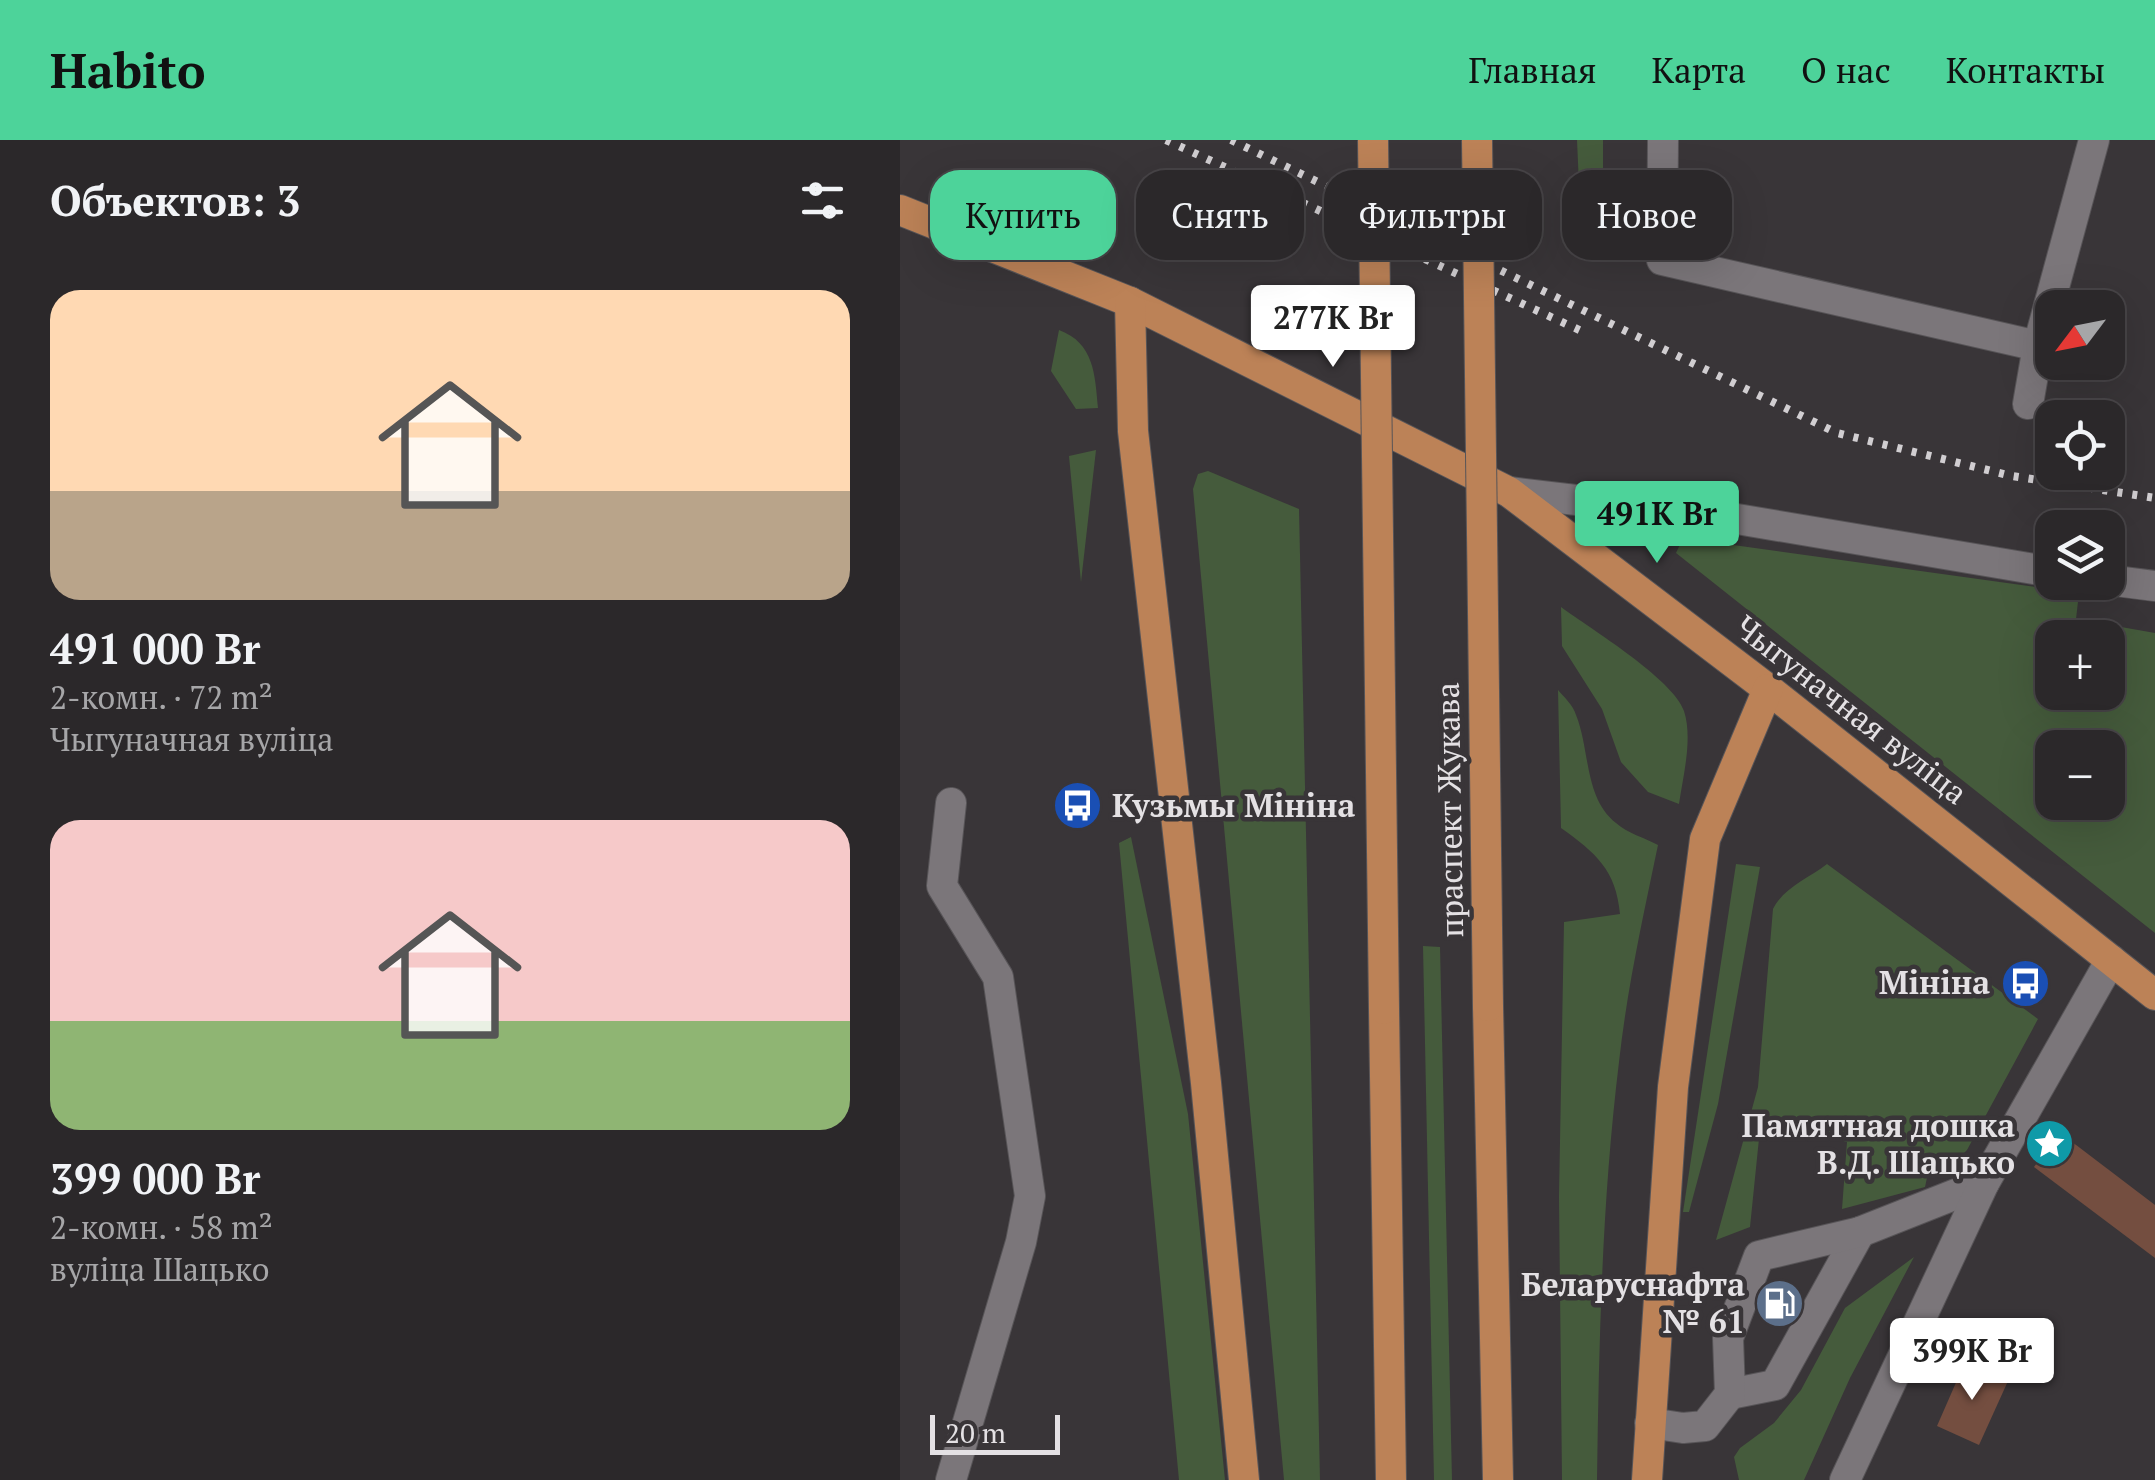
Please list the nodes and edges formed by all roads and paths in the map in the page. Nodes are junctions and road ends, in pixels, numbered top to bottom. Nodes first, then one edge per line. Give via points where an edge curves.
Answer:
1 (1374, 140) edge
2 (1477, 140) edge
3 (1662, 140) edge
4 (2094, 140) edge
5 (900, 210) edge
6 (2053, 290) edge
7 (1130, 302) junction
8 (2035, 345) edge
9 (2035, 363) edge
10 (2028, 404) dead end
11 (1509, 492) junction
12 (2035, 570) edge
13 (2125, 582) edge
14 (2155, 586) edge
15 (1768, 689) junction
16 (950, 803) dead end
17 (2111, 960) junction
18 (2155, 995) edge
19 (1984, 1183) junction
20 (1860, 1232) junction
21 (1730, 1394) junction
22 (1650, 1423) junction
23 (951, 1480) edge
24 (1244, 1480) edge
25 (1391, 1480) edge
26 (1498, 1480) edge
27 (1646, 1480) edge
28 (1845, 1480) edge

1 - 25 main road, праспект Жукава, bridge
2 - 26 main road, праспект Жукава, bridge
3 - 8 street via 1662,260
4 - 6 street
5 - 7 main road, Чыгуначная вуліца
7 - 11 main road, Чыгуначная вуліца
7 - 24 main road via 1133,431
9 - 10 street
11 - 12 street via 1737,519
11 - 15 main road, Чыгуначная вуліца
13 - 14 street
15 - 17 main road, Чыгуначная вуліца
15 - 22 main road via 1705,839 1673,1087
16 - 23 street via 942,886 998,978 1030,1196
17 - 18 main road, Чыгуначная вуліца
17 - 19 street
19 - 20 street
19 - 28 street
20 - 21 street via 1775,1385
20 - 21 street via 1760,1256 1728,1338
21 - 22 street via 1705,1426
22 - 27 main road

